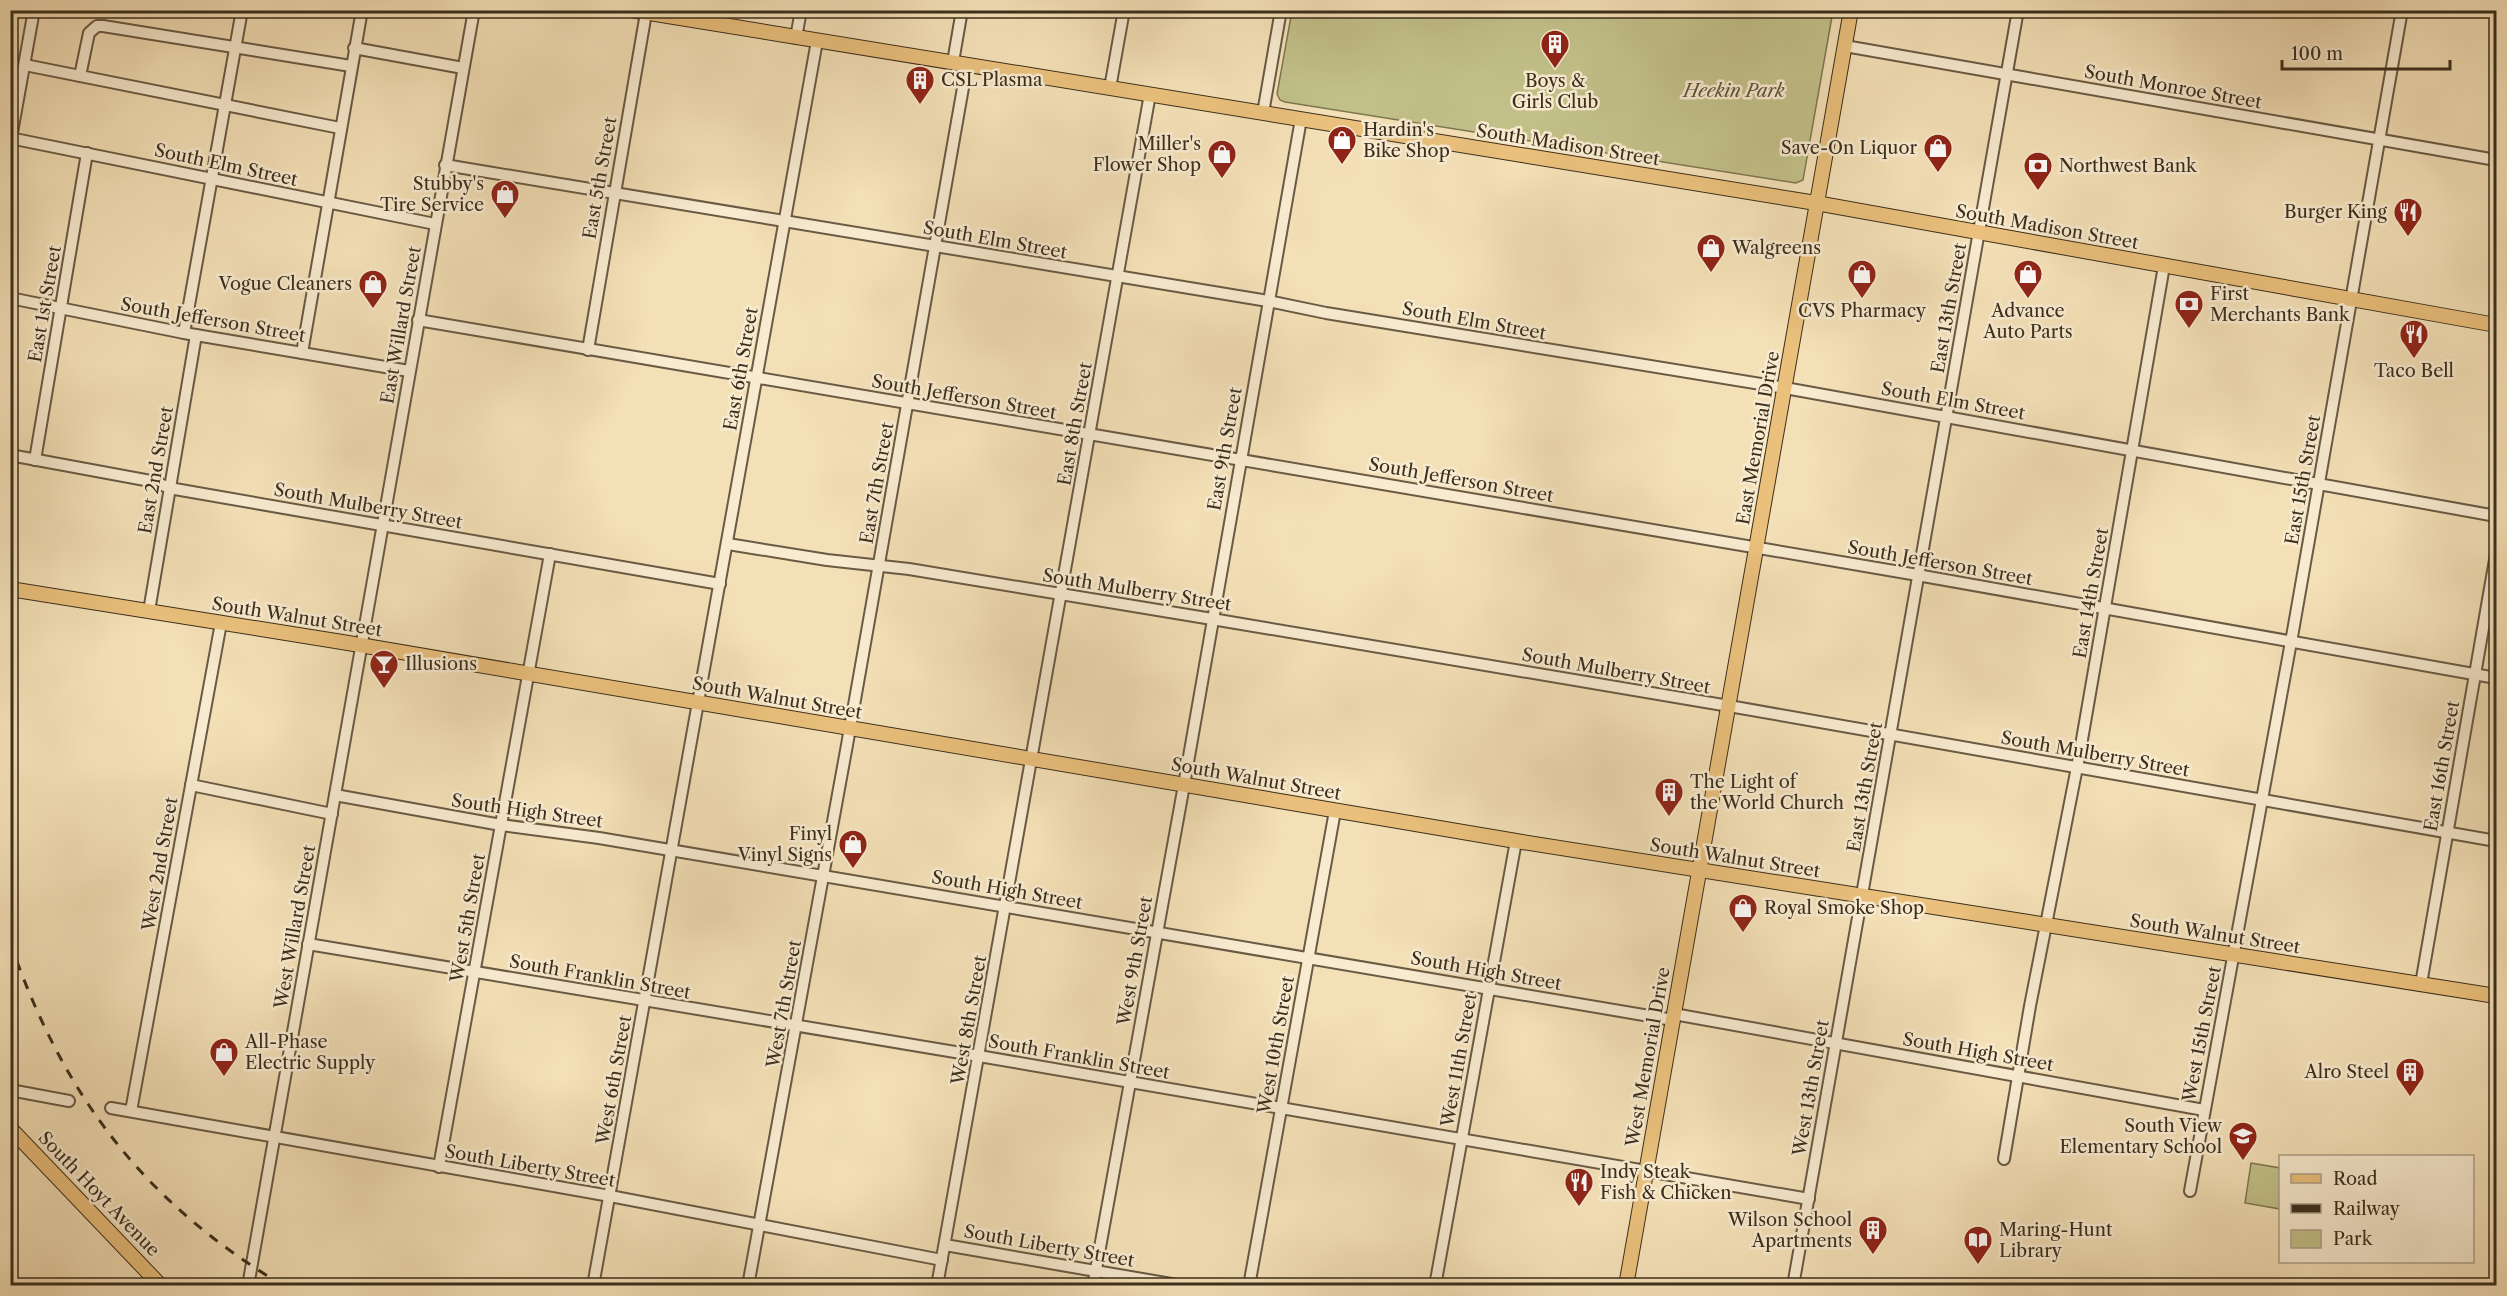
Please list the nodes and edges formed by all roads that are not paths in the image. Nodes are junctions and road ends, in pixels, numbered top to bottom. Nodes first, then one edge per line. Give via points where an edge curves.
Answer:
1 (34, 10) edge
2 (242, 10) edge
3 (362, 10) edge
4 (474, 10) edge
5 (801, 10) edge
6 (962, 10) edge
7 (1124, 10) edge
8 (1281, 10) edge
9 (1851, 10) edge
10 (2018, 10) edge
11 (2402, 10) edge
12 (639, 11) edge
13 (796, 38) junction
14 (817, 41) junction
15 (1845, 46) junction
16 (235, 48) junction
17 (354, 48) junction
18 (25, 64) junction
19 (960, 64) junction
20 (351, 66) junction
21 (463, 68) junction
22 (80, 75) junction
23 (2007, 75) junction
24 (1110, 88) junction
25 (1150, 94) junction
26 (225, 104) junction
27 (1263, 113) junction
28 (1301, 119) junction
29 (340, 128) junction
30 (11, 138) edge
31 (2379, 140) junction
32 (87, 153) junction
33 (2496, 160) edge
34 (445, 165) junction
35 (212, 179) junction
36 (615, 193) junction
37 (1816, 203) junction
38 (327, 204) junction
39 (784, 220) junction
40 (435, 224) junction
41 (1979, 234) junction
42 (935, 246) junction
43 (2164, 266) junction
44 (1117, 277) junction
45 (10, 298) edge
46 (2351, 300) junction
47 (1268, 301) junction
48 (62, 309) junction
49 (418, 320) junction
50 (2496, 325) edge
51 (184, 333) junction
52 (196, 334) junction
53 (588, 350) junction
54 (302, 353) junction
55 (409, 370) junction
56 (756, 378) junction
57 (1785, 388) junction
58 (908, 404) junction
59 (1946, 417) junction
60 (1090, 435) junction
61 (2133, 449) junction
62 (10, 455) edge
63 (34, 460) junction
64 (1240, 460) junction
65 (2319, 484) junction
66 (169, 488) junction
67 (2496, 516) edge
68 (383, 526) junction
69 (728, 544) junction
70 (1757, 548) junction
71 (550, 554) junction
72 (2496, 554) edge
73 (879, 565) junction
74 (1919, 576) junction
75 (720, 584) junction
76 (10, 589) edge
77 (1062, 595) junction
78 (2104, 608) junction
79 (149, 611) junction
80 (1212, 619) junction
81 (221, 623) junction
82 (2290, 641) junction
83 (361, 646) junction
84 (528, 674) junction
85 (2476, 675) junction
86 (2496, 678) edge
87 (699, 703) junction
88 (1729, 706) junction
89 (850, 729) junction
90 (1891, 735) junction
91 (1033, 760) junction
92 (2076, 768) junction
93 (191, 785) junction
94 (1184, 785) junction
95 (335, 795) junction
96 (2262, 801) junction
97 (1335, 811) junction
98 (332, 814) junction
99 (501, 825) junction
100 (2447, 832) junction
101 (1516, 841) junction
102 (2496, 841) edge
103 (672, 850) junction
104 (1699, 870) junction
105 (824, 876) junction
106 (1862, 896) junction
107 (1006, 906) junction
108 (2046, 926) junction
109 (1157, 932) junction
110 (308, 944) junction
111 (2235, 955) junction
112 (1308, 957) junction
113 (474, 972) junction
114 (2421, 984) junction
115 (1489, 988) junction
116 (2496, 996) edge
117 (645, 1001) junction
118 (1674, 1017) junction
119 (796, 1026) junction
120 (1836, 1042) junction
121 (979, 1056) junction
122 (2018, 1076) junction
123 (1130, 1082) junction
124 (10, 1090) edge
125 (69, 1101) dead end
126 (111, 1108) dead end
127 (1282, 1108) junction
128 (2204, 1110) junction
129 (131, 1111) junction
130 (10, 1128) edge
131 (273, 1137) junction
132 (1461, 1140) junction
133 (2004, 1159) dead end
134 (439, 1167) junction
135 (1646, 1170) junction
136 (2190, 1191) dead end
137 (610, 1196) junction
138 (1809, 1199) junction
139 (759, 1225) junction
140 (945, 1245) junction
141 (942, 1260) junction
142 (1095, 1271) junction
143 (161, 1286) edge
144 (248, 1286) edge
145 (593, 1286) edge
146 (748, 1286) edge
147 (937, 1286) edge
148 (1093, 1286) edge
149 (1183, 1286) edge
150 (1249, 1286) edge
151 (1435, 1286) edge
152 (1626, 1286) edge
153 (1793, 1286) edge

1 - 18 street
2 - 16 street
3 - 17 street
4 - 21 street, East Willard Street
5 - 13 street
6 - 19 street, East 7th Street
7 - 24 street
8 - 27 street
9 - 15 main road, East Memorial Drive
10 - 23 street, East 13th Street
11 - 31 street, East 15th Street
12 - 13 main road, South Madison Street
12 - 36 street, East 5th Street
13 - 14 main road, South Madison Street
14 - 19 main road, South Madison Street
14 - 39 street, East 6th Street
15 - 23 street, South Monroe Street
15 - 37 main road, East Memorial Drive
16 - 20 street
16 - 22 street via 97,26 89,33
16 - 26 street
17 - 20 street
17 - 21 street
18 - 22 street
18 - 30 street
19 - 24 main road, South Madison Street
19 - 42 street, East 7th Street
20 - 29 street
21 - 34 street, East Willard Street
22 - 26 street
23 - 31 street, South Monroe Street
23 - 41 street, East 13th Street
24 - 25 main road, South Madison Street
25 - 27 main road, South Madison Street
25 - 44 street, East 8th Street
26 - 29 street
26 - 35 street
27 - 28 main road, South Madison Street
28 - 37 main road, South Madison Street
28 - 47 street, East 9th Street
29 - 38 street
30 - 32 street, South Elm Street
31 - 33 street, South Monroe Street
31 - 46 street, East 15th Street
32 - 35 street, South Elm Street
32 - 48 street, East 1st Street
34 - 36 street, South Elm Street
34 - 40 street, East Willard Street
35 - 38 street, South Elm Street
35 - 51 street
36 - 39 street, South Elm Street
36 - 53 street, East 5th Street
37 - 41 main road, South Madison Street
37 - 57 main road, East Memorial Drive
38 - 40 street, South Elm Street
38 - 54 street
39 - 42 street, South Elm Street
39 - 56 street, East 6th Street
40 - 49 street, East Willard Street
41 - 43 main road, South Madison Street
41 - 59 street, East 13th Street
42 - 44 street, South Elm Street
42 - 58 street, East 7th Street
43 - 46 main road, South Madison Street
43 - 61 street, East 14th Street
44 - 47 street, South Elm Street
44 - 60 street, East 8th Street
45 - 48 street, South Jefferson Street
46 - 50 main road, South Madison Street
46 - 65 street, East 15th Street
47 - 57 street, South Elm Street
47 - 64 street, East 9th Street
48 - 51 street, South Jefferson Street
48 - 63 street, East 1st Street
49 - 53 street, South Jefferson Street
49 - 55 street, East Willard Street
51 - 52 street, South Jefferson Street
52 - 54 street, South Jefferson Street
52 - 66 street, East 2nd Street
53 - 56 street, South Jefferson Street
54 - 55 street, South Jefferson Street
55 - 68 street, East Willard Street
56 - 58 street, South Jefferson Street
56 - 69 street, East 6th Street
57 - 59 street, South Elm Street
57 - 70 main road, East Memorial Drive
58 - 60 street, South Jefferson Street
58 - 73 street, East 7th Street
59 - 61 street, South Elm Street
59 - 74 street, East 13th Street
60 - 64 street, South Jefferson Street
60 - 77 street, East 8th Street
61 - 65 street, South Elm Street
61 - 78 street, East 14th Street
62 - 63 street, South Mulberry Street
63 - 66 street, South Mulberry Street via 156,482
64 - 70 street, South Jefferson Street
64 - 80 street, East 9th Street
65 - 67 street, South Elm Street
65 - 82 street, East 15th Street
66 - 68 street, South Mulberry Street
66 - 79 street, East 2nd Street
68 - 71 street, South Mulberry Street
68 - 83 street, East Willard Street
69 - 73 street, South Mulberry Street
69 - 75 street, East 6th Street
70 - 74 street, South Jefferson Street
70 - 88 main road, East Memorial Drive
71 - 75 street, South Mulberry Street
71 - 84 street
72 - 85 street, East 16th Street
73 - 77 street, South Mulberry Street
73 - 89 street, East 7th Street
74 - 78 street, South Jefferson Street
74 - 90 street, East 13th Street
75 - 87 street, East 6th Street
76 - 79 main road, South Walnut Street
77 - 80 street, South Mulberry Street
77 - 91 street, East 8th Street
78 - 82 street, South Jefferson Street
78 - 92 street, East 14th Street
79 - 81 main road, South Walnut Street
80 - 88 street, South Mulberry Street
80 - 94 street, East 9th Street
81 - 83 main road, South Walnut Street
81 - 93 street, West 2nd Street
82 - 85 street, South Jefferson Street
82 - 96 street, East 15th Street
83 - 84 main road, South Walnut Street
83 - 95 street, West Willard Street
84 - 87 main road, South Walnut Street
84 - 99 street, West 5th Street
85 - 86 street, South Jefferson Street
85 - 100 street, East 16th Street
87 - 89 main road, South Walnut Street
87 - 103 street, West 6th Street
88 - 90 street, South Mulberry Street
88 - 104 main road, East Memorial Drive
89 - 91 main road, South Walnut Street
89 - 105 street, West 7th Street
90 - 92 street, South Mulberry Street
90 - 106 street, East 13th Street
91 - 94 main road, South Walnut Street
91 - 107 street, West 8th Street
92 - 96 street, South Mulberry Street
92 - 108 street, East 14th Street
93 - 98 street
93 - 129 street, West 2nd Street
94 - 97 main road, South Walnut Street
94 - 109 street, West 9th Street
95 - 98 street, West Willard Street
95 - 99 street, South High Street
96 - 100 street, South Mulberry Street
96 - 111 street, East 15th Street
97 - 101 main road, South Walnut Street
97 - 112 street, West 10th Street
98 - 110 street, West Willard Street
99 - 103 street, South High Street
99 - 113 street, West 5th Street
100 - 102 street, South Mulberry Street
100 - 114 street, East 16th Street
101 - 104 main road, South Walnut Street
101 - 115 street, West 11th Street
103 - 105 street, South High Street
103 - 117 street, West 6th Street
104 - 106 main road, South Walnut Street
104 - 118 main road, West Memorial Drive
105 - 107 street, South High Street
105 - 119 street, West 7th Street
106 - 108 main road, South Walnut Street
106 - 120 street, West 13th Street
107 - 109 street, South High Street
107 - 121 street, West 8th Street
108 - 111 main road, South Walnut Street
108 - 122 street, East 14th Street
109 - 112 street, South High Street
109 - 123 street, West 9th Street
110 - 113 street, South Franklin Street
110 - 131 street, West Willard Street
111 - 114 main road, South Walnut Street
111 - 128 street, West 15th Street
112 - 115 street, South High Street
112 - 127 street, West 10th Street
113 - 117 street, South Franklin Street
113 - 134 street, West 5th Street
114 - 116 main road, South Walnut Street
115 - 118 street, South High Street
115 - 132 street, West 11th Street
117 - 119 street, South Franklin Street
117 - 137 street, West 6th Street
118 - 120 street, South High Street
118 - 135 main road, West Memorial Drive
119 - 121 street, South Franklin Street
119 - 139 street, West 7th Street
120 - 122 street, South High Street
120 - 138 street, West 13th Street
121 - 123 street, South Franklin Street
121 - 140 street, West 8th Street
122 - 128 street, South High Street
122 - 133 street, East 14th Street
123 - 127 street, South Franklin Street
123 - 142 street, West 9th Street
124 - 125 street
126 - 129 street, South Liberty Street
127 - 132 street, South Franklin Street
127 - 150 street, West 10th Street
128 - 136 street, West 15th Street
129 - 131 street, South Liberty Street
130 - 143 main road, South Hoyt Avenue
131 - 134 street, South Liberty Street
131 - 144 street, West Willard Street
132 - 135 street, South Franklin Street
132 - 151 street, West 11th Street
134 - 137 street, South Liberty Street
135 - 138 street, South Franklin Street
135 - 152 main road, West Memorial Drive
137 - 139 street, South Liberty Street
137 - 145 street, West 6th Street
138 - 153 street, West 13th Street
139 - 141 street, South Liberty Street
139 - 146 street, West 7th Street
140 - 141 street, West 8th Street
140 - 142 street, South Liberty Street
141 - 147 street, West 8th Street
142 - 148 street, West 9th Street
142 - 149 street, South Liberty Street

